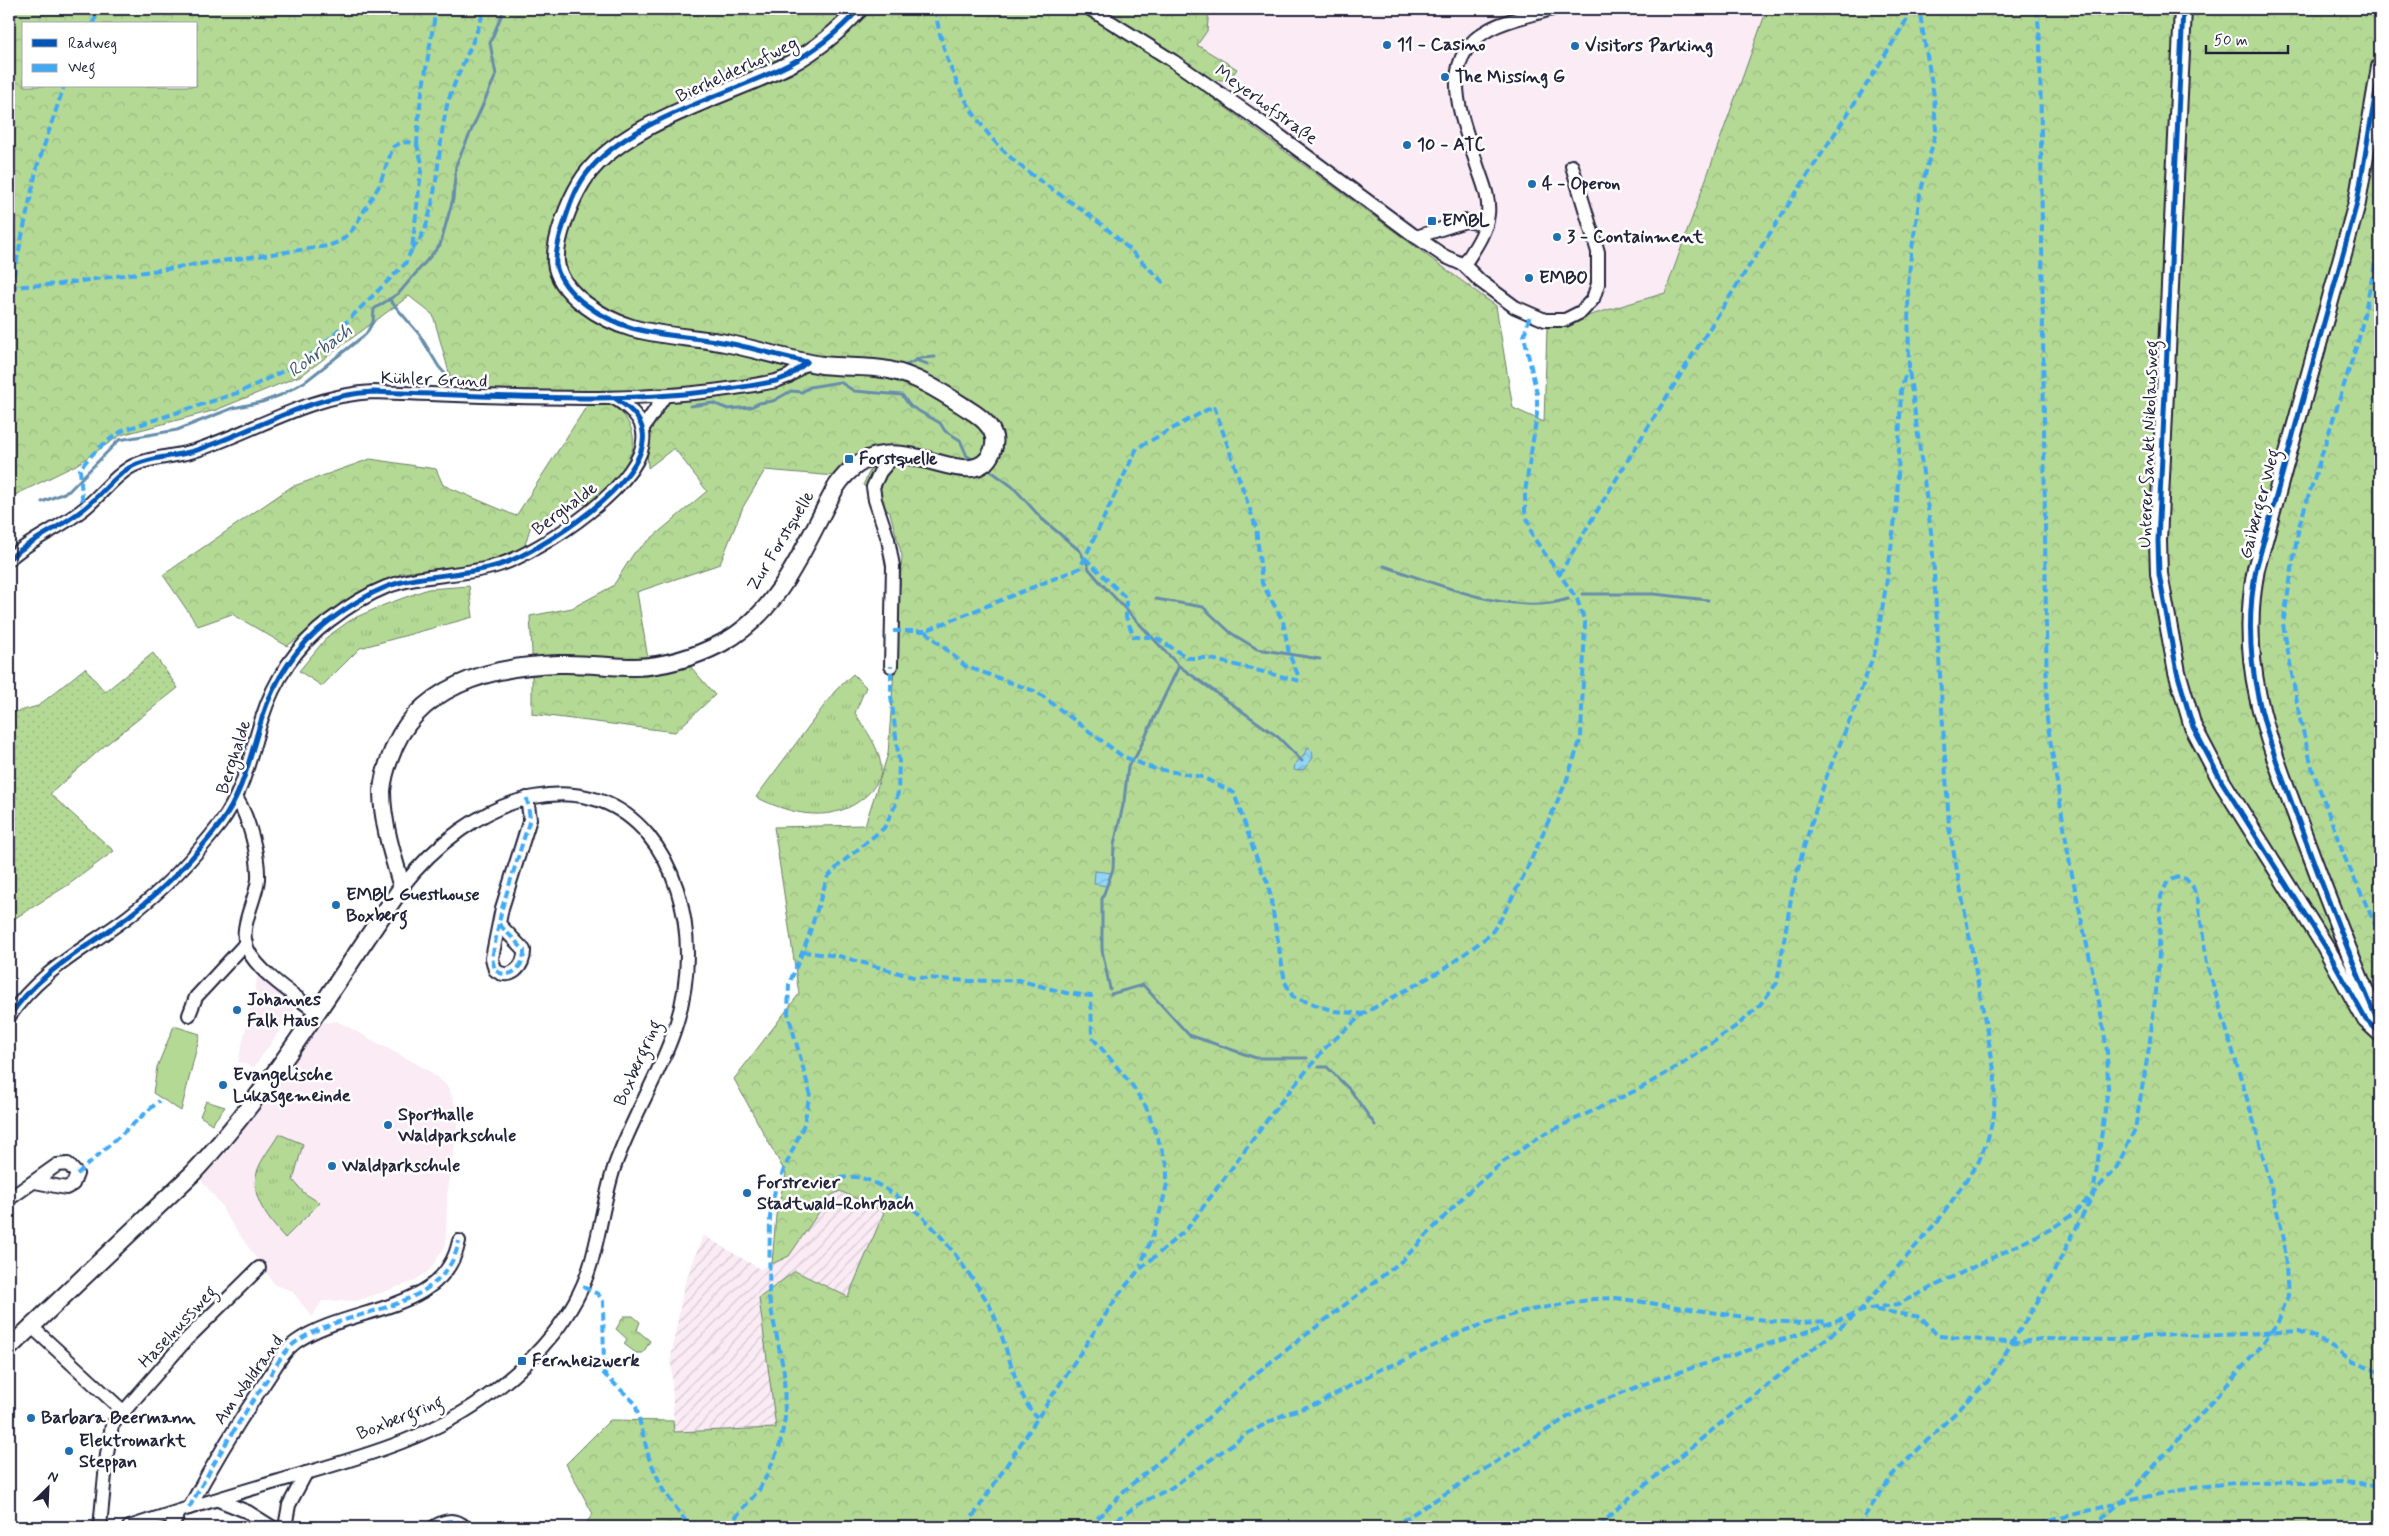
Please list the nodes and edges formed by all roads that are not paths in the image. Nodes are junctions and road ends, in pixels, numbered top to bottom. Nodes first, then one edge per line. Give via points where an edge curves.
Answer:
1 (859, 9) edge
2 (1090, 9) edge
3 (1552, 9) edge
4 (2183, 9) edge
5 (2380, 67) edge
6 (1572, 166) dead end
7 (1486, 225) junction
8 (1416, 237) junction
9 (1464, 265) junction
10 (807, 362) junction
11 (664, 398) junction
12 (616, 400) junction
13 (643, 428) junction
14 (896, 453) junction
15 (9, 559) edge
16 (891, 666) dead end
17 (237, 798) junction
18 (528, 798) junction
19 (402, 887) junction
20 (499, 924) dead end
21 (246, 943) junction
22 (189, 1012) dead end
23 (316, 1012) junction
24 (9, 1017) edge
25 (2380, 1026) edge
26 (2380, 1033) edge
27 (35, 1182) dead end
28 (9, 1199) edge
29 (458, 1241) dead end
30 (259, 1268) dead end
31 (31, 1326) junction
32 (9, 1348) edge
33 (124, 1412) junction
34 (306, 1473) junction
35 (218, 1500) junction
36 (185, 1510) junction
37 (133, 1526) edge
38 (100, 1527) edge
39 (171, 1527) edge
40 (272, 1527) edge
41 (285, 1527) edge
42 (434, 1527) edge
43 (465, 1527) edge

1 - 10 street, Bierhelderhofweg via 839,30 800,58 677,113 633,136 602,158 587,173 574,195 556,254 559,273 571,291 597,312 618,323 638,330 723,342
2 - 8 street, Meyerhofstraße via 1261,122
3 - 7 street via 1489,30 1470,47 1458,72 1458,104 1488,204
4 - 26 street, Unterer Sankt Nikolausweg via 2158,541 2159,574 2177,672 2193,727 2218,776 2325,946 2366,1020
5 - 25 street, Gaiberger Weg via 2357,203 2256,569 2249,638 2258,702 2268,737 2330,905
6 - 9 street, Meyerhofstraße via 1599,260 1597,288 1586,308 1565,320 1536,318 1491,290
7 - 8 street via 1466,221
7 - 9 street
8 - 9 street, Meyerhofstraße
10 - 11 street, Kühler Grund via 776,382
10 - 14 street, Zur Forstquelle via 880,368 910,376 972,411 988,424 993,434 994,444 989,457 983,464 970,469
11 - 12 street, Kühler Grund
11 - 13 street
12 - 13 street via 632,412
12 - 15 street, Kühler Grund via 373,392 331,397 192,452 132,466 83,510 23,546
13 - 17 street, Berghalde via 642,453 634,466 590,512 556,536 514,560 493,567 408,580 384,588 357,602 310,637 281,674 272,692
14 - 16 street via 880,472 874,487 894,566
14 - 19 street, Zur Forstquelle via 869,457 847,472 775,595 746,628 722,643 690,657 659,665 560,664 499,671 472,678 426,704 397,741 382,789
17 - 21 street via 244,811 258,869 256,891 245,931
17 - 24 street, Berghalde via 202,848 171,880 129,916 46,973
18 - 19 street, Boxbergring via 500,808 457,833 419,866
18 - 20 street via 530,819 507,888
18 - 34 street, Boxbergring via 560,795 602,802 635,822 662,852 681,899 686,934 686,978 675,1033 615,1166 592,1262 583,1286 551,1336 504,1384 453,1419 400,1442
19 - 23 street, Boxbergring
21 - 22 street via 196,998
21 - 23 street via 264,969
23 - 31 street, Boxbergring via 209,1155
27 - 28 street
29 - 36 street, Am Waldrand via 447,1271 425,1292 335,1322 294,1344 235,1428
30 - 33 street, Haselnussweg via 186,1340
31 - 32 street, Boxbergring
31 - 33 street
33 - 38 street, Haselnussweg via 112,1425 106,1454
34 - 35 street, Boxbergring
34 - 41 street via 289,1505
35 - 36 street, Boxbergring
35 - 40 street via 248,1512
36 - 37 street, Boxbergring
36 - 39 street, Am Waldrand
42 - 43 street via 449,1521 459,1522

